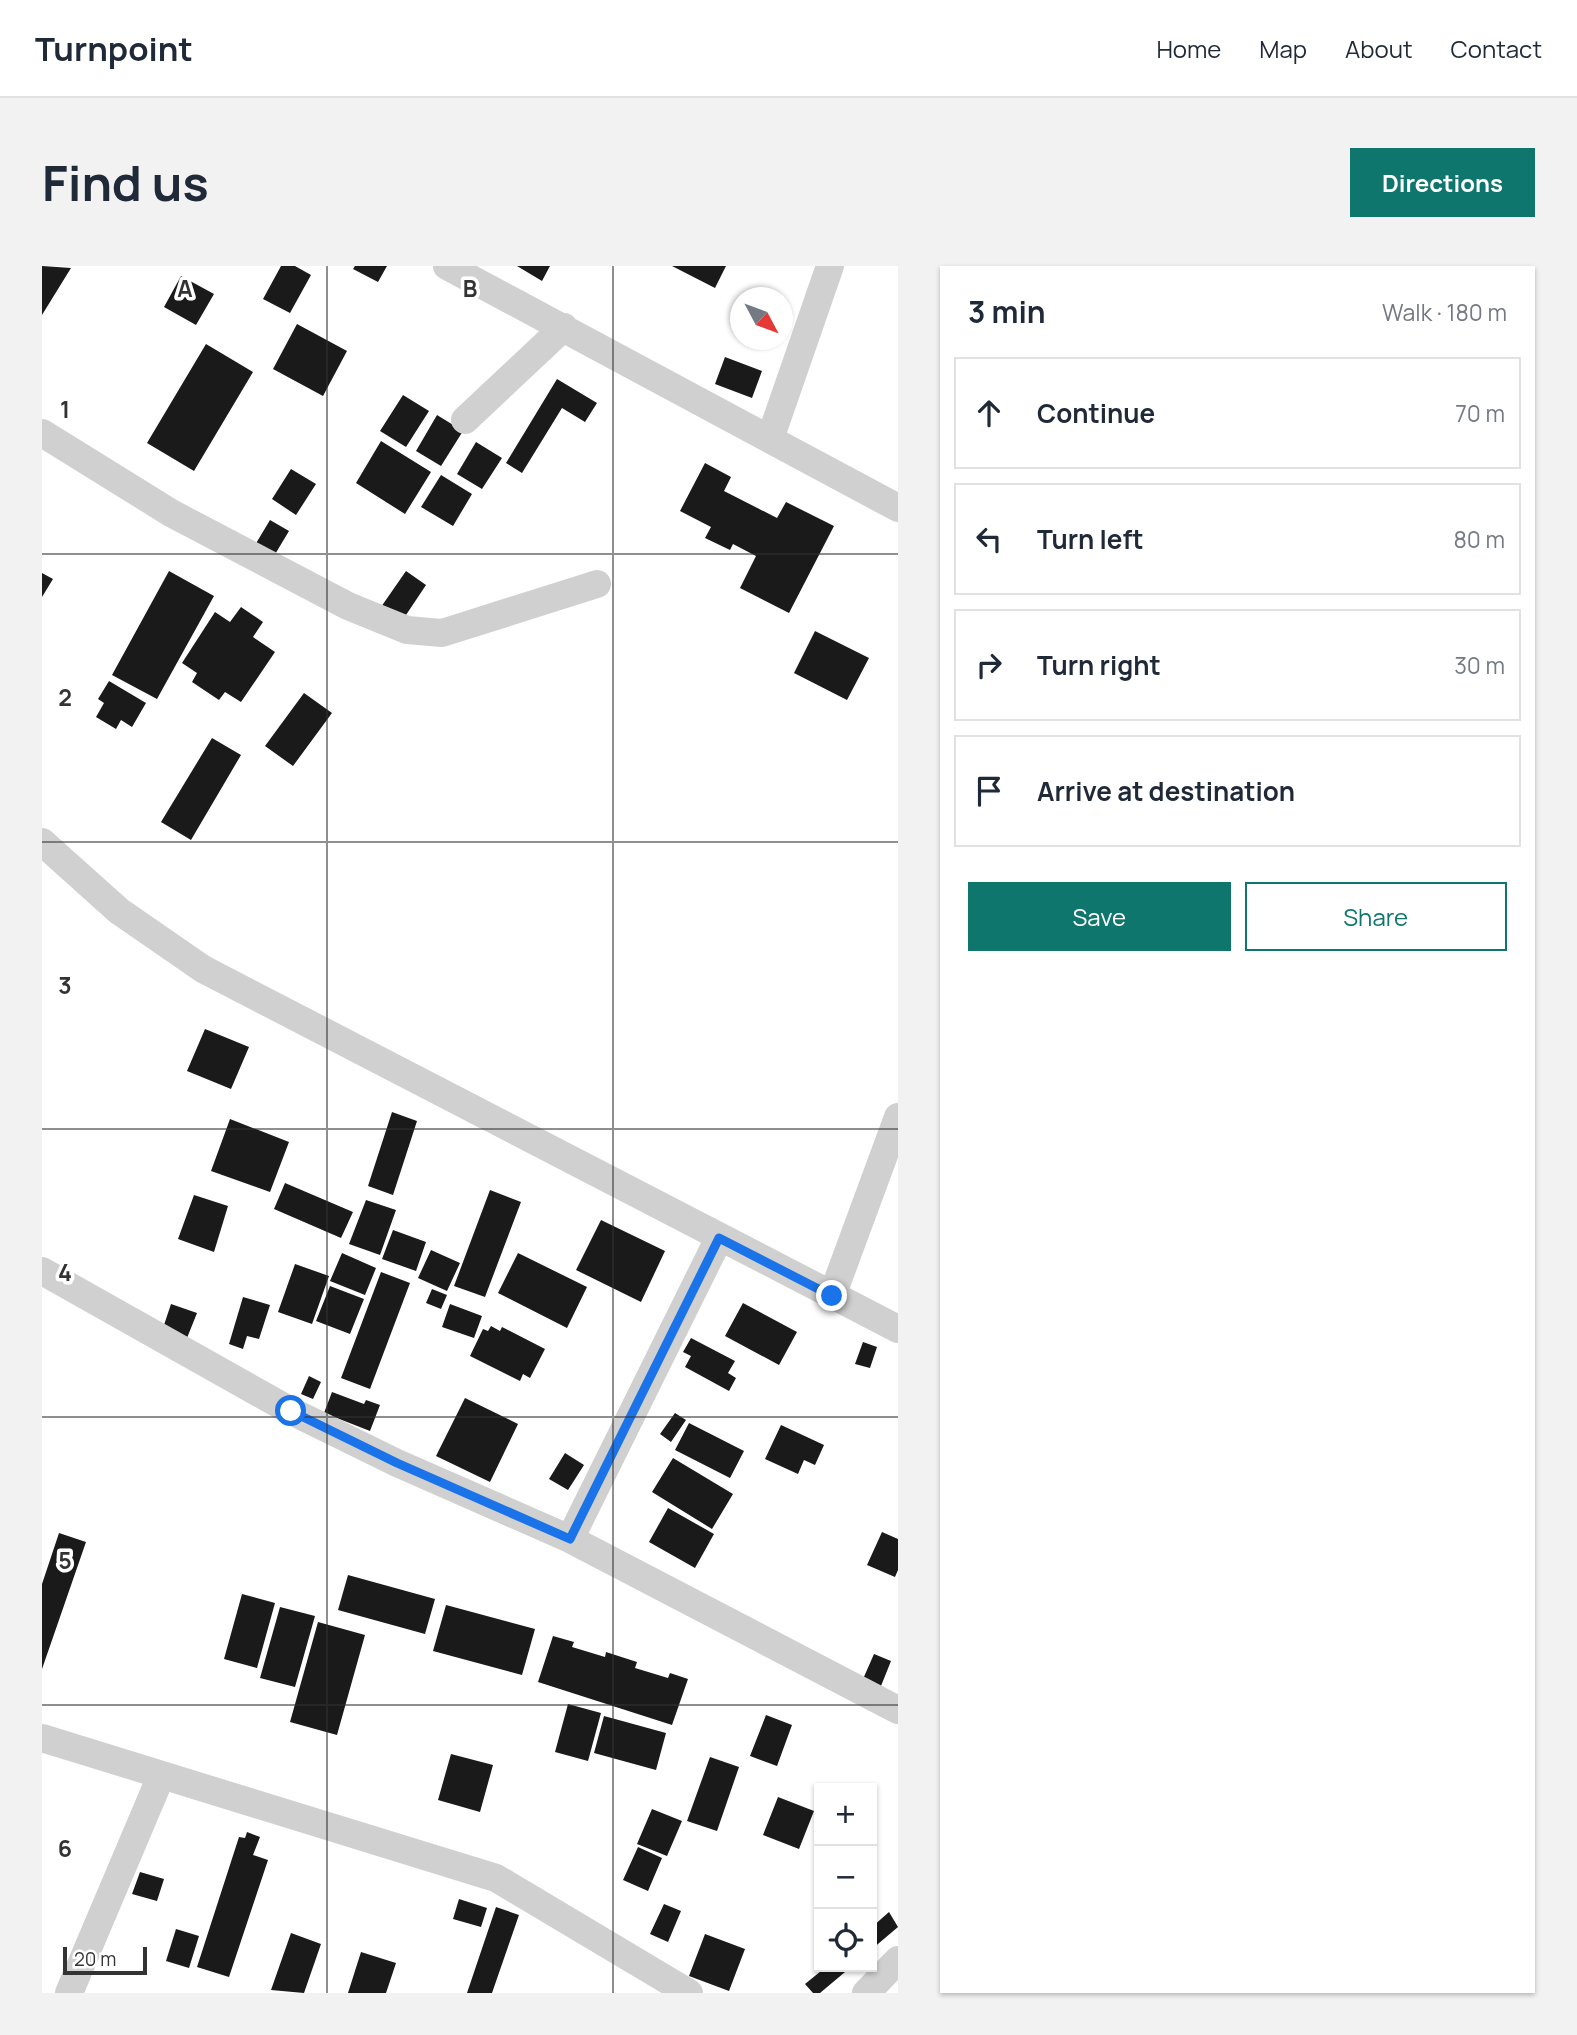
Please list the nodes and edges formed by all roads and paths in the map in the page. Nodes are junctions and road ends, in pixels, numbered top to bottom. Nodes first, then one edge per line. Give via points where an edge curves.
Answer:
1 (447, 266) edge
2 (830, 266) edge
3 (564, 327) junction
4 (465, 420) dead end
5 (42, 433) edge
6 (770, 439) junction
7 (898, 508) edge
8 (597, 584) dead end
9 (42, 842) edge
10 (898, 1117) edge
11 (719, 1238) junction
12 (42, 1271) edge
13 (832, 1296) junction
14 (898, 1329) edge
15 (570, 1539) junction
16 (898, 1710) edge
17 (42, 1738) edge
18 (161, 1776) junction
19 (898, 1960) edge
20 (69, 1993) edge
21 (689, 1993) edge
22 (866, 1993) edge

1 - 3 street
2 - 6 street
3 - 4 street
3 - 6 street
5 - 8 street via 171,513 348,606 407,630 442,633
6 - 7 street
9 - 11 street via 119,911 203,969
10 - 13 street
11 - 13 street
11 - 15 street
12 - 15 street via 291,1411
13 - 14 street
15 - 16 street
17 - 18 street
18 - 20 street
18 - 21 street via 496,1878
19 - 22 street

